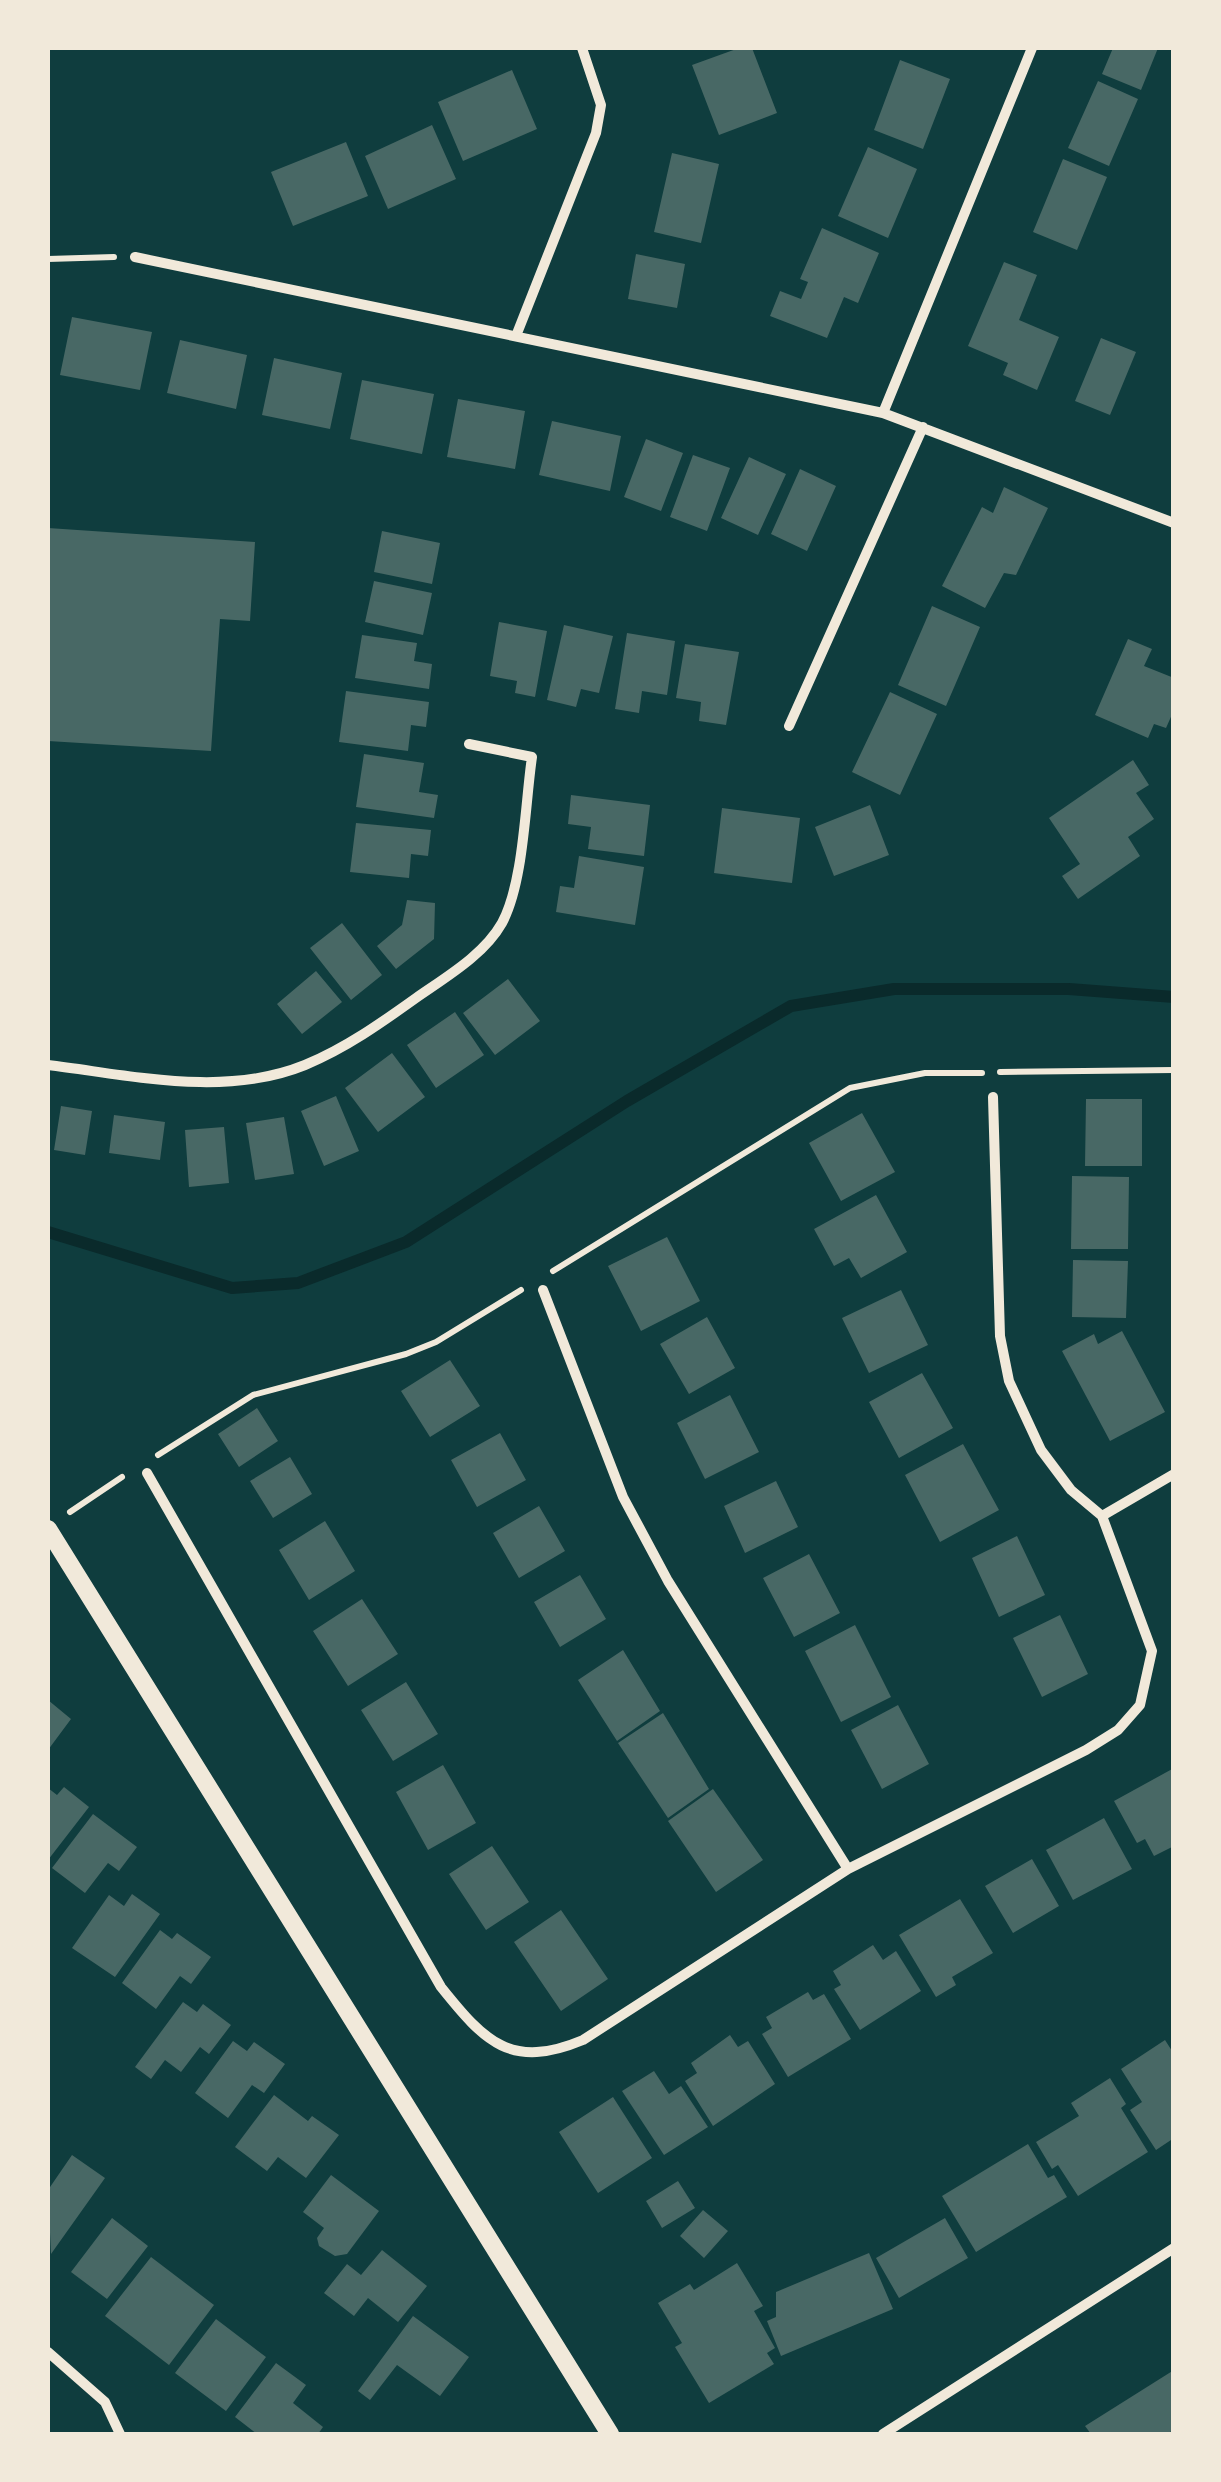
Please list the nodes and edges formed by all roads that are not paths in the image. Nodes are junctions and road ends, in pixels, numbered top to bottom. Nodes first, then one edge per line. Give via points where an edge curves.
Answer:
1 (582, 48) edge
2 (1032, 48) edge
3 (135, 257) road end
4 (516, 336) junction
5 (883, 412) junction
6 (923, 428) junction
7 (1174, 523) edge
8 (788, 726) dead end
9 (469, 744) dead end
10 (48, 1064) edge
11 (993, 1096) dead end
12 (543, 1290) dead end
13 (145, 1469) road end
14 (1174, 1474) edge
15 (1102, 1516) junction
16 (48, 1528) edge
17 (848, 1869) junction
18 (1174, 2248) edge
19 (48, 2352) edge
20 (120, 2434) edge
21 (610, 2434) edge
22 (883, 2434) edge

1 - 4 street via 601,104 596,133
2 - 5 street
3 - 4 street
4 - 5 street
5 - 6 street
6 - 7 street
6 - 8 street
9 - 10 street via 532,757 511,901 487,944 446,977 357,1039 302,1066 247,1080 188,1082
11 - 15 street via 1000,1336 1009,1381 1042,1450 1071,1490
12 - 17 street via 623,1497 676,1595
13 - 17 street via 440,1987 490,2041 552,2053 584,2040
14 - 15 street
15 - 17 street via 1152,1651 1140,1705 1118,1730 1086,1750
16 - 21 street
18 - 22 street
19 - 20 street via 105,2402

